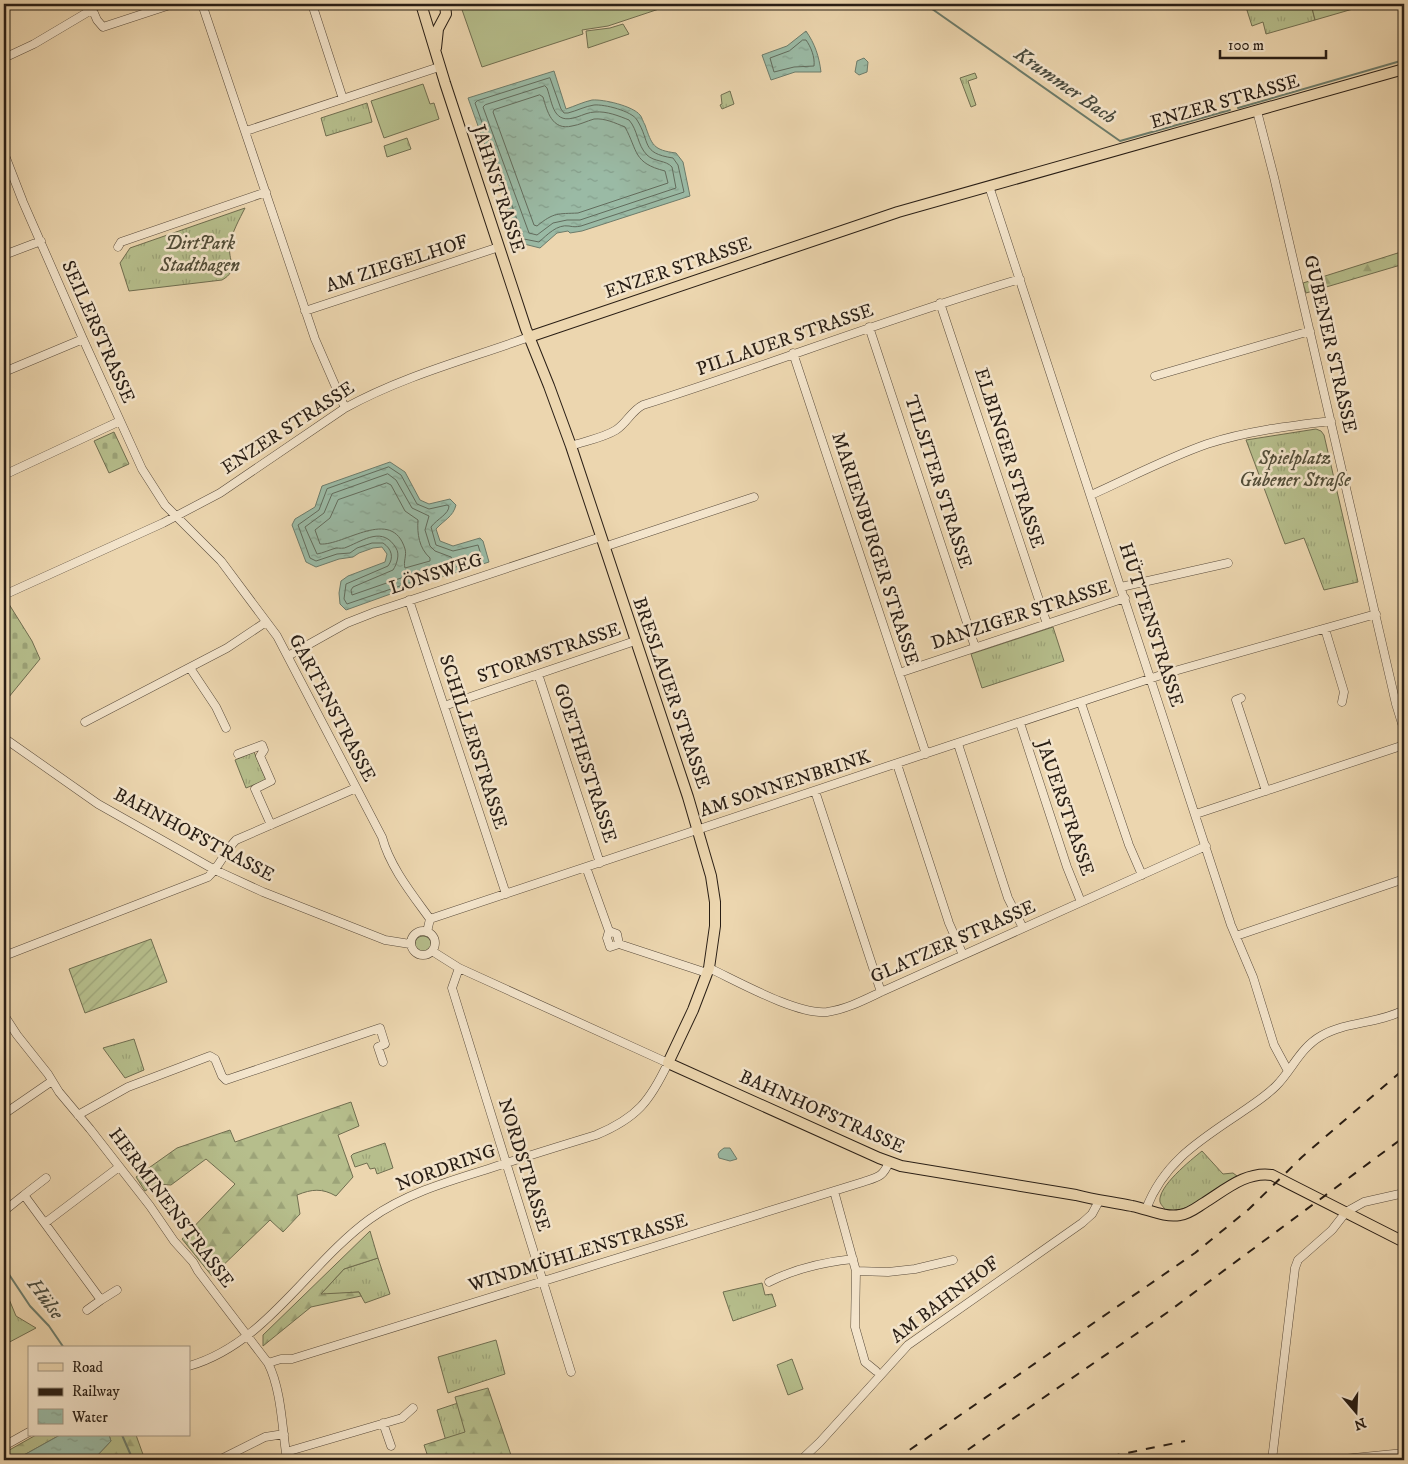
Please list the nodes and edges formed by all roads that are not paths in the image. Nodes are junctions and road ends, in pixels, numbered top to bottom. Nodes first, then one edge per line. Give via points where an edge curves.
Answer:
1 (173, 4) edge
2 (202, 4) edge
3 (312, 4) edge
4 (421, 4) edge
5 (445, 4) edge
6 (92, 7) edge
7 (426, 19) junction
8 (443, 21) junction
9 (435, 52) junction
10 (4, 58) edge
11 (439, 67) junction
12 (1404, 69) edge
13 (343, 99) junction
14 (1257, 111) junction
15 (246, 131) junction
16 (4, 153) edge
17 (989, 186) junction
18 (266, 192) junction
19 (41, 241) junction
20 (118, 247) dead end
21 (499, 248) junction
22 (4, 255) edge
23 (1020, 279) junction
24 (940, 303) junction
25 (305, 312) junction
26 (869, 327) junction
27 (1310, 331) junction
28 (530, 337) junction
29 (83, 339) junction
30 (793, 353) junction
31 (4, 372) edge
32 (1155, 376) dead end
33 (346, 408) junction
34 (120, 421) junction
35 (1331, 421) junction
36 (571, 446) junction
37 (4, 475) edge
38 (1091, 495) junction
39 (754, 497) dead end
40 (176, 516) junction
41 (601, 537) junction
42 (604, 547) junction
43 (1228, 562) dead end
44 (1121, 587) junction
45 (4, 595) edge
46 (1125, 598) junction
47 (409, 600) junction
48 (1376, 614) junction
49 (266, 622) junction
50 (1047, 624) junction
51 (1325, 629) junction
52 (635, 641) junction
53 (975, 647) junction
54 (288, 656) junction
55 (190, 668) junction
56 (899, 673) junction
57 (538, 674) junction
58 (1151, 679) junction
59 (1241, 698) dead end
60 (1342, 702) dead end
61 (1082, 703) junction
62 (444, 706) junction
63 (85, 722) dead end
64 (1020, 723) junction
65 (226, 728) dead end
66 (1404, 730) edge
67 (4, 738) edge
68 (958, 744) junction
69 (1404, 746) edge
70 (238, 754) dead end
71 (926, 754) junction
72 (897, 764) junction
73 (356, 788) junction
74 (815, 791) junction
75 (1266, 791) junction
76 (1196, 814) junction
77 (271, 825) junction
78 (698, 830) junction
79 (1206, 846) junction
80 (600, 863) junction
81 (586, 868) junction
82 (215, 870) junction
83 (1142, 875) junction
84 (1404, 879) edge
85 (506, 894) junction
86 (1082, 902) junction
87 (430, 919) junction
88 (1023, 928) junction
89 (427, 932) junction
90 (1236, 936) junction
91 (410, 944) junction
92 (432, 952) junction
93 (963, 955) junction
94 (4, 956) edge
95 (459, 968) junction
96 (708, 970) junction
97 (881, 992) junction
98 (1404, 1010) edge
99 (4, 1015) edge
100 (384, 1062) dead end
101 (668, 1062) junction
102 (1288, 1071) junction
103 (52, 1081) junction
104 (4, 1114) edge
105 (78, 1115) junction
106 (507, 1162) junction
107 (889, 1162) junction
108 (119, 1167) junction
109 (46, 1178) dead end
110 (834, 1191) junction
111 (1404, 1193) edge
112 (24, 1195) junction
113 (1099, 1201) junction
114 (1146, 1210) junction
115 (4, 1211) edge
116 (1346, 1212) junction
117 (46, 1223) junction
118 (1404, 1242) edge
119 (852, 1259) junction
120 (953, 1260) dead end
121 (856, 1271) junction
122 (543, 1281) junction
123 (769, 1282) dead end
124 (117, 1290) dead end
125 (101, 1300) junction
126 (87, 1310) dead end
127 (248, 1336) junction
128 (268, 1363) junction
129 (190, 1366) edge
130 (876, 1371) dead end
131 (571, 1372) dead end
132 (413, 1408) dead end
133 (384, 1423) junction
134 (28, 1433) edge
135 (284, 1434) junction
136 (4, 1446) edge
137 (391, 1446) dead end
138 (1404, 1454) edge
139 (286, 1456) edge
140 (219, 1460) edge
141 (801, 1460) edge
142 (1272, 1460) edge
143 (1333, 1460) edge

1 - 6 street via 102,27
2 - 15 street
3 - 13 street
4 - 7 main road, JAHNSTRASSE
5 - 8 main road, JAHNSTRASSE
6 - 10 street via 34,44
7 - 8 main road via 431,23
7 - 9 main road, JAHNSTRASSE
8 - 9 main road, JAHNSTRASSE via 438,29
9 - 11 main road, JAHNSTRASSE
11 - 13 street
11 - 21 main road, JAHNSTRASSE
12 - 14 main road, ENZER STRASSE
13 - 15 street
14 - 17 main road, ENZER STRASSE
14 - 27 street, GUBENER STRASSE
15 - 18 street
16 - 19 street, SEILERSTRASSE
17 - 23 street, HÜTTENSTRASSE
17 - 28 main road, ENZER STRASSE via 877,218
18 - 20 street via 121,242
18 - 25 street
19 - 22 street
19 - 29 street, SEILERSTRASSE
21 - 25 street, AM ZIEGELHOF
21 - 28 main road, JAHNSTRASSE
23 - 24 street, PILLAUER STRASSE
23 - 38 street, HÜTTENSTRASSE
24 - 26 street, PILLAUER STRASSE
24 - 50 street, ELBINGER STRASSE
25 - 33 street
26 - 30 street, PILLAUER STRASSE
26 - 53 street, TILSITER STRASSE
27 - 32 street
27 - 35 street, GUBENER STRASSE
28 - 33 street, ENZER STRASSE via 391,386
28 - 36 main road, BRESLAUER STRASSE
29 - 31 street
29 - 34 street, SEILERSTRASSE
30 - 36 street, PILLAUER STRASSE via 643,405 619,428
30 - 56 street, MARIENBURGER STRASSE
33 - 40 street, ENZER STRASSE via 240,481
34 - 37 street
34 - 40 street, SEILERSTRASSE via 142,469
35 - 38 street via 1254,432 1207,444
35 - 48 street, GUBENER STRASSE
36 - 41 main road, BRESLAUER STRASSE
38 - 44 street, HÜTTENSTRASSE
39 - 42 street
40 - 45 street, ENZER STRASSE
40 - 49 street, GARTENSTRASSE via 220,561
41 - 42 main road, BRESLAUER STRASSE
41 - 47 street, LÖNSWEG
42 - 52 main road, BRESLAUER STRASSE
43 - 44 street
44 - 46 street, HÜTTENSTRASSE
46 - 50 street, DANZIGER STRASSE
46 - 58 street, HÜTTENSTRASSE
47 - 54 street, LÖNSWEG via 347,624
47 - 62 street, SCHILLERSTRASSE
48 - 51 street, AM SONNENBRINK
48 - 66 street, GUBENER STRASSE
49 - 54 street, GARTENSTRASSE
49 - 55 street
50 - 53 street, DANZIGER STRASSE
51 - 58 street, AM SONNENBRINK
51 - 60 street via 1344,692
52 - 57 street, STORMSTRASSE
52 - 78 main road, BRESLAUER STRASSE
53 - 56 street, DANZIGER STRASSE
54 - 73 street, GARTENSTRASSE
55 - 63 street
55 - 65 street via 216,706
56 - 71 street, MARIENBURGER STRASSE
57 - 62 street, STORMSTRASSE
57 - 80 street, GOETHESTRASSE
58 - 61 street, AM SONNENBRINK
58 - 76 street, HÜTTENSTRASSE
59 - 75 street via 1236,700
61 - 64 street, AM SONNENBRINK
61 - 83 street via 1128,845
62 - 85 street, SCHILLERSTRASSE
64 - 68 street, AM SONNENBRINK
64 - 86 street, JAUERSTRASSE via 1067,867
67 - 82 street, BAHNHOFSTRASSE via 98,804
68 - 71 street, AM SONNENBRINK
68 - 88 street via 1008,898
69 - 75 street
70 - 77 street via 262,745 264,750 260,756 271,781 255,789
71 - 72 street, AM SONNENBRINK
72 - 74 street, AM SONNENBRINK
72 - 93 street via 949,924
73 - 77 street
73 - 87 street, GARTENSTRASSE via 397,870
74 - 78 street, AM SONNENBRINK
74 - 97 street
75 - 76 street
76 - 79 street, HÜTTENSTRASSE
77 - 82 street via 236,840
78 - 80 street, AM SONNENBRINK
78 - 96 main road, BRESLAUER STRASSE via 715,902
79 - 83 street, GLATZER STRASSE
79 - 90 street, HÜTTENSTRASSE
80 - 81 street, AM SONNENBRINK
81 - 85 street, AM SONNENBRINK
81 - 96 street, GLATZER STRASSE via 609,931 617,934 619,944
82 - 91 street, BAHNHOFSTRASSE via 385,940
82 - 94 street via 208,877
83 - 86 street, GLATZER STRASSE
84 - 90 street
85 - 87 street, AM SONNENBRINK
86 - 88 street, GLATZER STRASSE
87 - 89 street
88 - 93 street, GLATZER STRASSE
89 - 91 street via 416,933
89 - 92 street via 435,940
90 - 102 street, HÜTTENSTRASSE via 1253,976 1274,1045
91 - 92 street via 421,955
92 - 95 street, BAHNHOFSTRASSE
93 - 97 street, GLATZER STRASSE
95 - 101 street, BAHNHOFSTRASSE
95 - 106 street, NORDSTRASSE via 452,988
96 - 97 street, GLATZER STRASSE via 812,1012 839,1010
96 - 101 main road, BRESLAUER STRASSE
98 - 102 street via 1322,1035 1301,1052
99 - 103 street, HERMINENSTRASSE
100 - 105 street via 378,1047 385,1044 380,1028 226,1080 210,1056 128,1087
101 - 106 street, NORDRING via 645,1103 625,1121 596,1135
101 - 107 main road, BAHNHOFSTRASSE
102 - 114 street via 1263,1097 1181,1155 1159,1182
103 - 104 street
103 - 105 street, HERMINENSTRASSE
105 - 108 street, HERMINENSTRASSE
106 - 122 street, NORDSTRASSE
106 - 127 street, NORDRING via 432,1187 384,1210 352,1233
107 - 110 street, WINDMÜHLENSTRASSE via 879,1177
107 - 113 main road, BAHNHOFSTRASSE via 917,1170
108 - 117 street
108 - 127 street, HERMINENSTRASSE
109 - 112 street
110 - 119 street
110 - 122 street, WINDMÜHLENSTRASSE
111 - 116 street via 1364,1202
112 - 115 street
112 - 117 street
113 - 114 main road, BAHNHOFSTRASSE
113 - 141 street, AM BAHNHOF via 1082,1223 908,1345
114 - 116 main road, BAHNHOFSTRASSE via 1182,1215 1251,1175 1262,1174 1272,1175
116 - 118 main road
116 - 142 street via 1332,1230 1298,1260 1295,1268
117 - 125 street
119 - 121 street
119 - 123 street via 783,1275
120 - 121 street via 915,1269
121 - 130 street via 855,1327 865,1362
122 - 128 street, WINDMÜHLENSTRASSE via 292,1359
122 - 131 street, NORDSTRASSE
124 - 125 street
125 - 126 street
127 - 128 street, HERMINENSTRASSE
127 - 129 street, NORDRING via 223,1353
128 - 135 street, HERMINENSTRASSE
132 - 133 street via 402,1418
133 - 137 street
133 - 139 street
134 - 136 street
135 - 139 street, HERMINENSTRASSE
135 - 140 street via 265,1437
138 - 143 street

